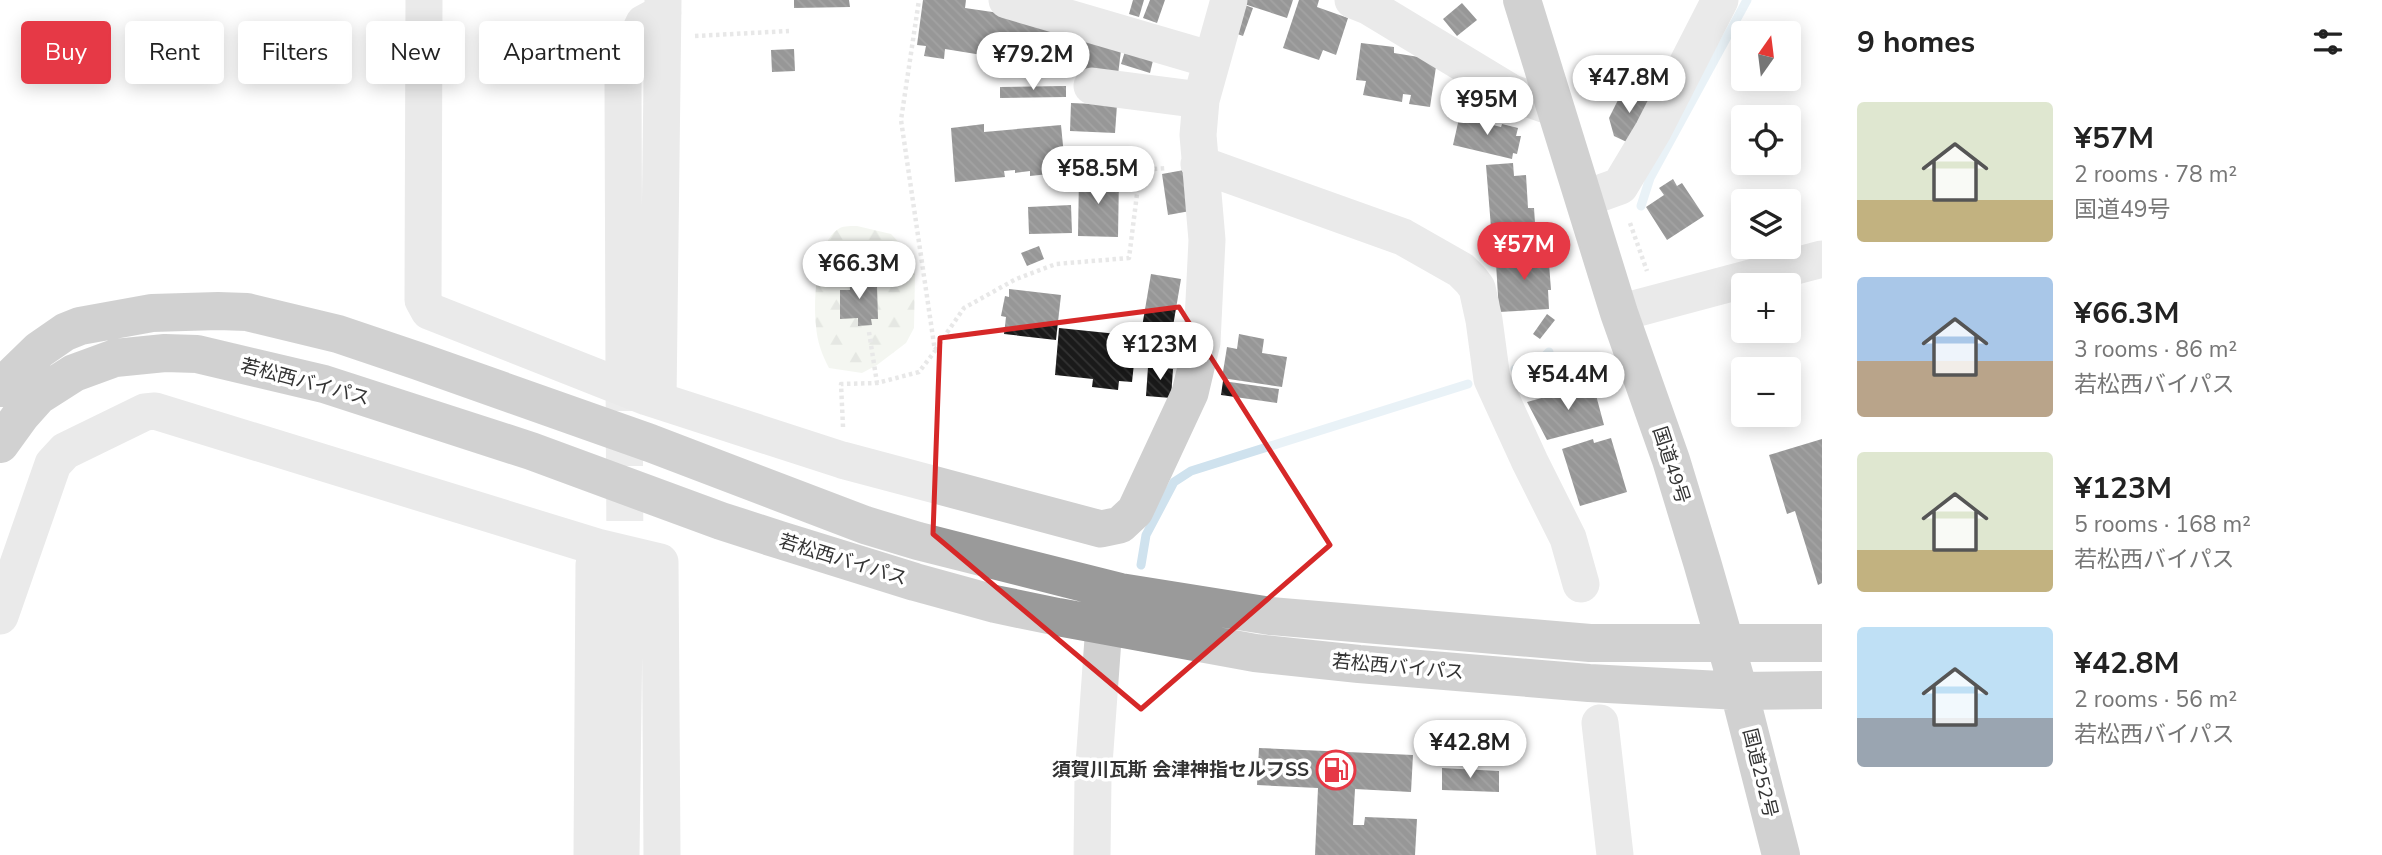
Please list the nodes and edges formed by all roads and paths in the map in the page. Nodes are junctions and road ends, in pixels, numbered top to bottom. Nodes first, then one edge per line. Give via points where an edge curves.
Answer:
1 (424, 0) edge
2 (919, 0) edge
3 (1007, 0) edge
4 (1229, 0) edge
5 (1353, 0) edge
6 (1522, 0) edge
7 (1720, 0) edge
8 (663, 17) edge
9 (789, 31) dead end
10 (1212, 60) junction
11 (1092, 86) dead end
12 (1201, 100) junction
13 (1555, 108) junction
14 (1199, 164) junction
15 (1584, 199) junction
16 (1627, 216) dead end
17 (1822, 259) edge
18 (1651, 281) dead end
19 (1619, 313) junction
20 (869, 332) dead end
21 (935, 351) junction
22 (624, 374) tunnel mouth
23 (877, 383) junction
24 (0, 388) edge
25 (658, 400) junction
26 (0, 444) edge
27 (842, 460) junction
28 (611, 552) junction
29 (1581, 584) dead end
30 (0, 616) edge
31 (1104, 625) junction
32 (1725, 643) junction
33 (1822, 643) edge
34 (1822, 690) edge
35 (1739, 691) junction
36 (1600, 723) dead end
37 (592, 855) edge
38 (621, 855) edge
39 (662, 855) edge
40 (1092, 855) edge
41 (1615, 855) edge
42 (1781, 855) edge

1 - 25 street via 423,300 429,311
2 - 21 path via 901,120
3 - 10 street
4 - 10 street
5 - 13 street via 1512,93
6 - 13 highway, 国道49号
7 - 15 street via 1620,186
8 - 9 path
8 - 22 street via 644,23 627,59 623,81
8 - 25 street
10 - 12 street
11 - 12 street
12 - 14 street
13 - 15 highway, 国道49号
14 - 21 path via 1140,170 1129,258 1056,264 1016,279 964,308
14 - 27 street via 1207,240 1202,342 1190,393 1135,511 1120,525 1101,529
14 - 29 street via 1403,237 1471,280 1482,309 1492,379 1568,538
15 - 19 highway, 国道49号
16 - 18 path
17 - 19 street
19 - 32 highway, 国道49号 via 1671,460
20 - 23 path
21 - 23 path via 919,372
23 - 27 path via 841,384
24 - 32 highway, 若松西バイパス via 38,350 80,326 152,313 247,312 338,334 418,361 865,525 1120,592 1270,616 1363,625 1590,643
25 - 27 street
26 - 31 highway, 若松西バイパス via 38,396 74,373 114,358 197,354 324,384 531,451 721,521 915,582 995,604
28 - 30 street via 155,411 145,412 65,451 53,464
28 - 37 street via 594,565
28 - 38 street
28 - 39 street via 660,562
31 - 35 highway, 若松西バイパス via 1255,653 1589,683
31 - 40 street
32 - 33 highway, 若松西バイパス
32 - 35 highway, 国道49号
34 - 35 highway, 若松西バイパス
35 - 42 highway, 国道252号
36 - 41 street

